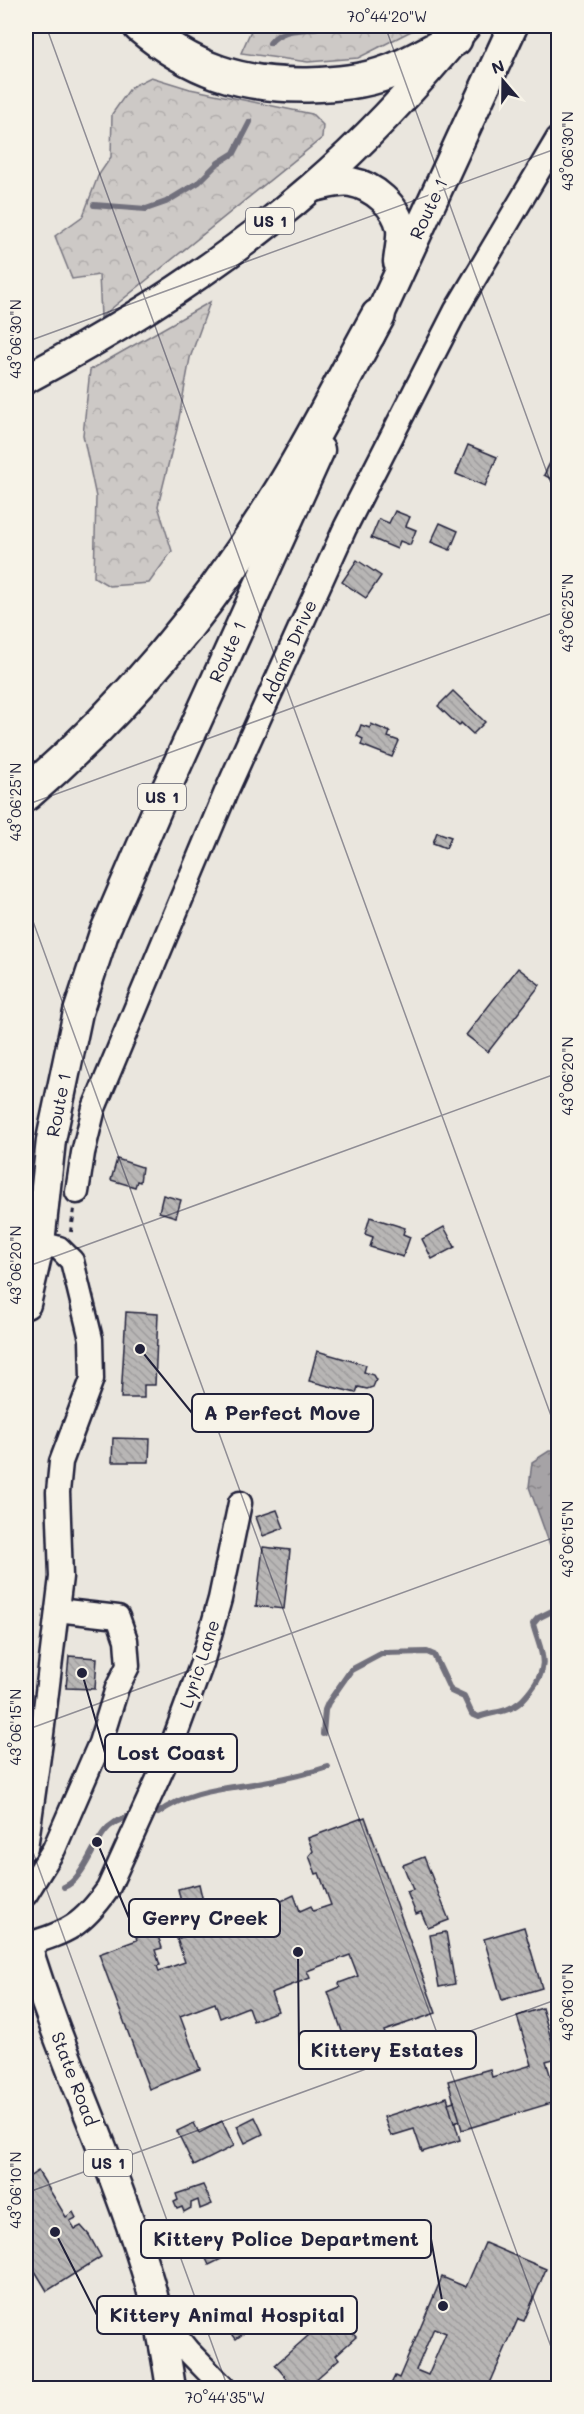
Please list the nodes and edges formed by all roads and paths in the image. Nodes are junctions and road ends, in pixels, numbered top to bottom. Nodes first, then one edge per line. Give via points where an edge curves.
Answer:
1 (140, 26) edge
2 (513, 26) edge
3 (460, 32) edge
4 (558, 138) edge
5 (313, 187) junction
6 (397, 279) junction
7 (378, 316) junction
8 (32, 375) edge
9 (37, 784) edge
10 (77, 1192) joint
11 (40, 1243) junction
12 (67, 1256) junction
13 (26, 1304) edge
14 (240, 1503) dead end
15 (57, 1610) junction
16 (26, 1848) edge
17 (26, 1894) edge
18 (26, 1944) edge
19 (158, 2314) junction
20 (171, 2388) edge
21 (224, 2388) edge

1 - 3 highway via 212,70 273,85 342,84 389,72
2 - 6 main road, Route 1 / US 1
3 - 5 main road, US 1 via 392,110
4 - 10 street, Adams Drive via 456,310 345,528 226,792 94,1108
5 - 6 main road via 349,182 381,197 401,229
5 - 8 main road, US 1 via 182,287 85,348
6 - 7 main road, Route 1 / US 1
7 - 9 highway via 278,498 245,547 152,668
7 - 11 main road, Route 1 / US 1 via 104,933 78,1012 51,1140
10 - 12 path
11 - 12 street via 59,1248
11 - 13 main road, Route 1 / US 1
12 - 15 street via 78,1279 91,1339 92,1379 61,1462 61,1577
14 - 18 street, Lyric Lane via 202,1664 162,1771 108,1889 75,1927
15 - 16 street
15 - 17 street via 118,1617 126,1640 128,1666 54,1849
18 - 19 main road, State Road / US 1 via 65,2057 115,2180
19 - 20 main road, State Road / US 1
19 - 21 street

